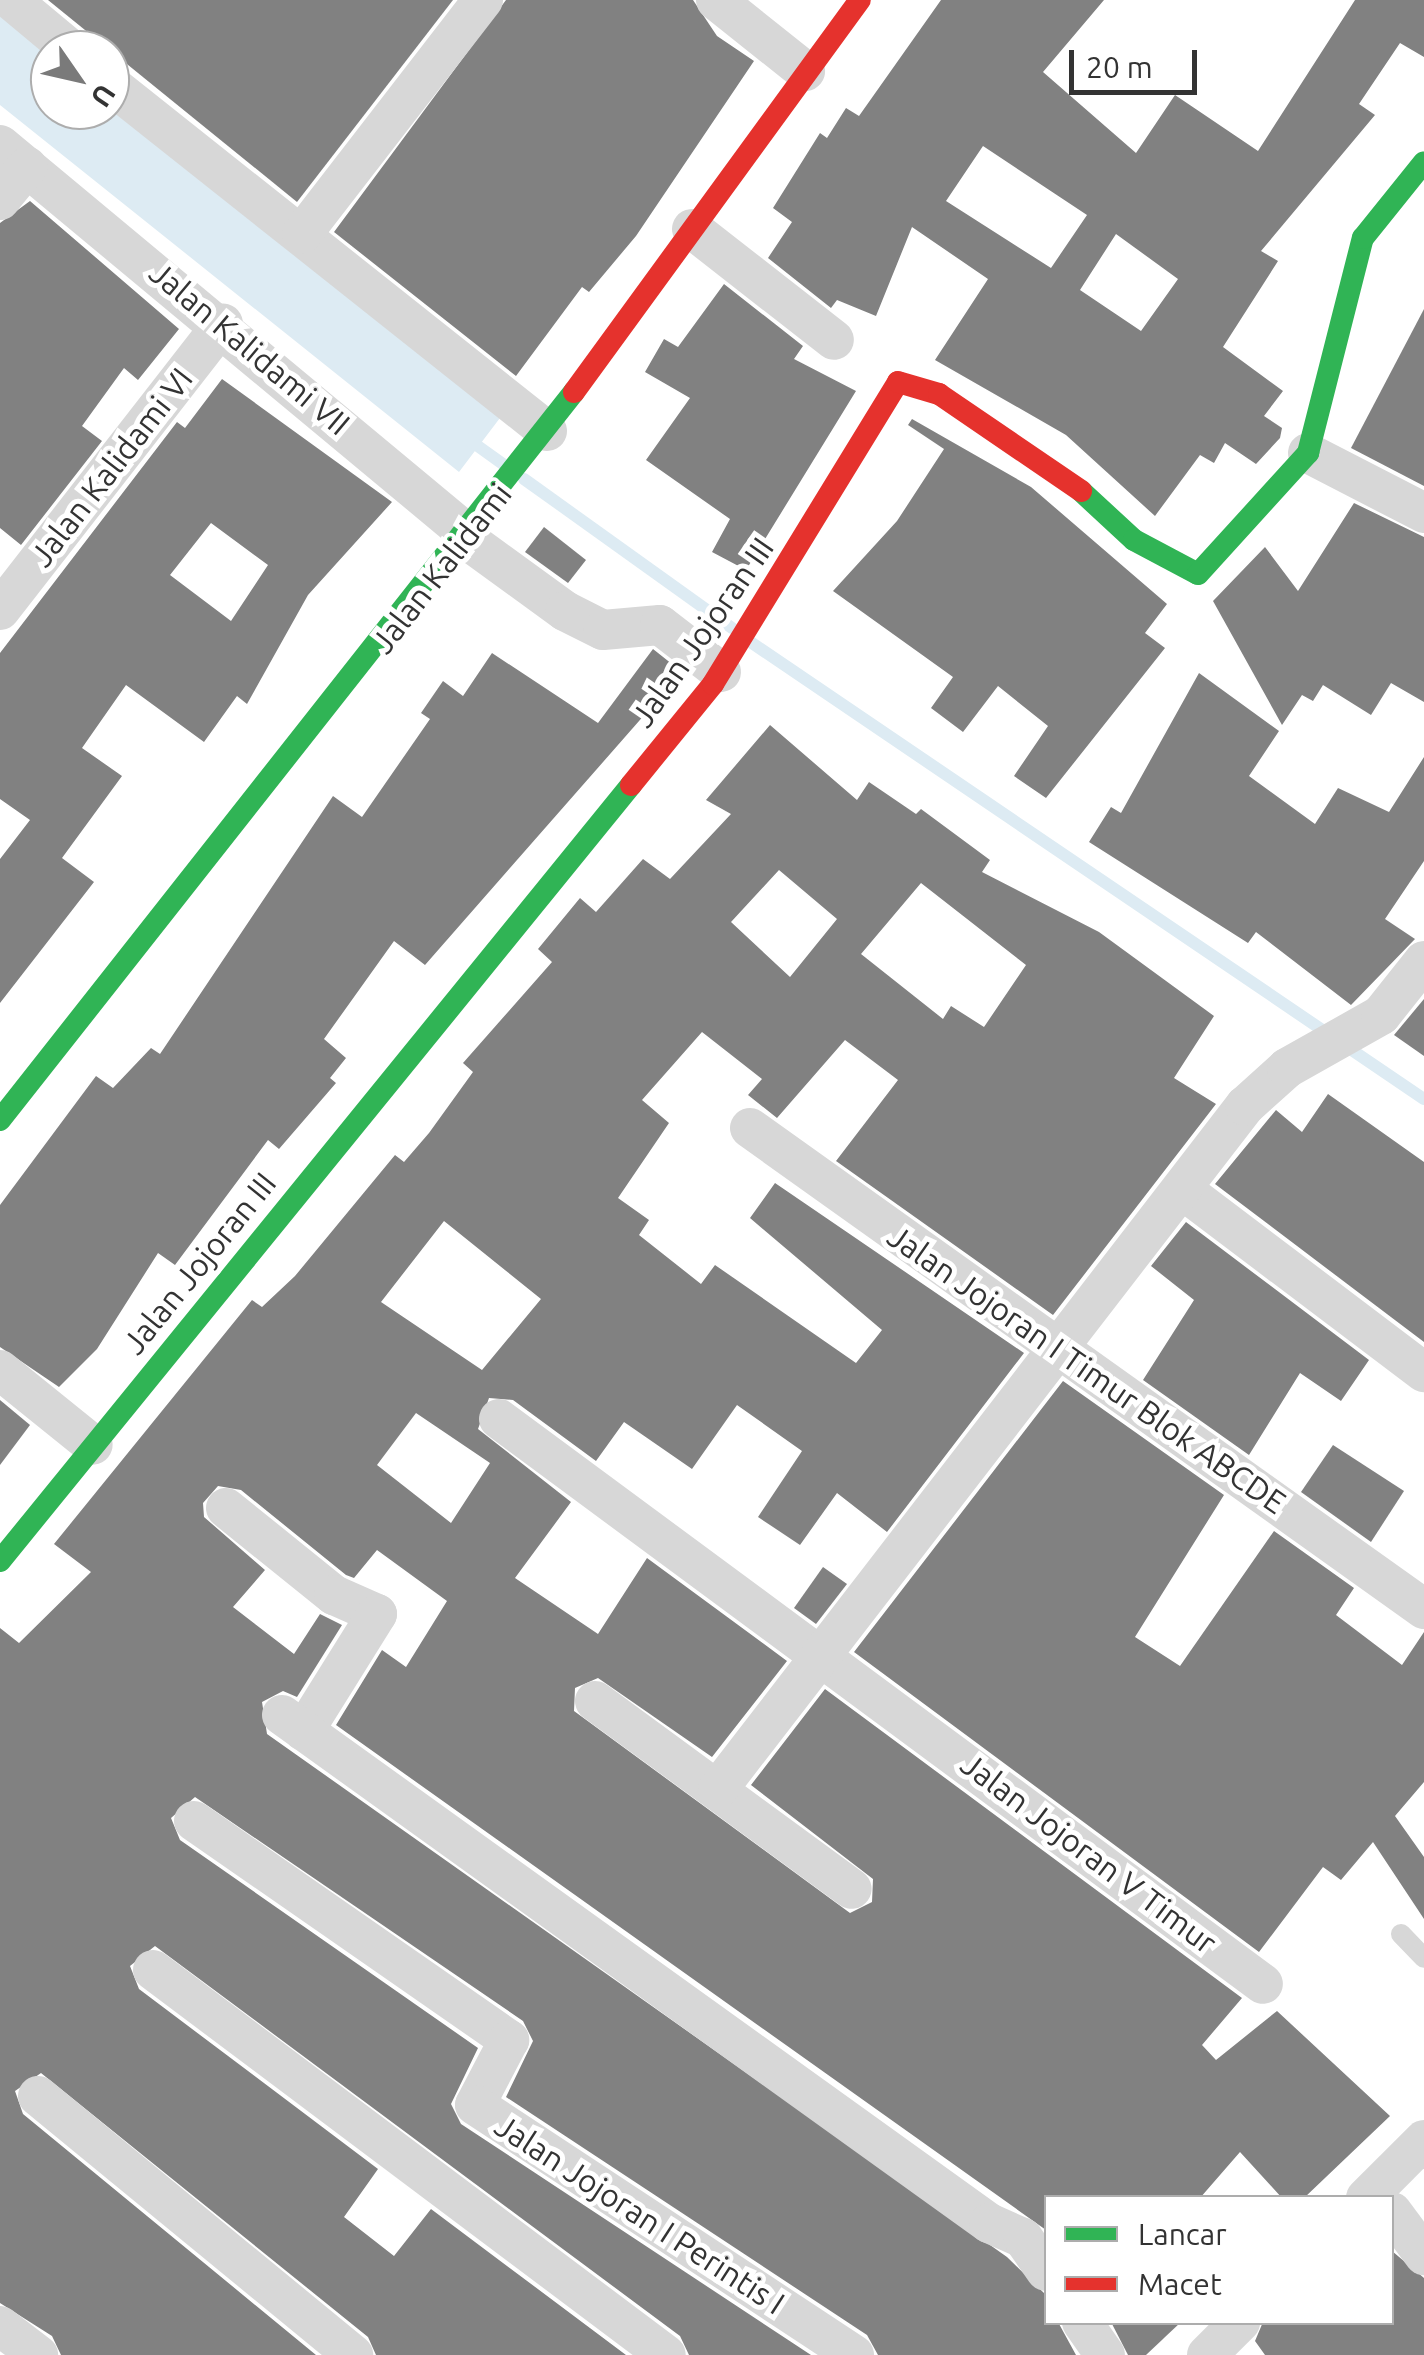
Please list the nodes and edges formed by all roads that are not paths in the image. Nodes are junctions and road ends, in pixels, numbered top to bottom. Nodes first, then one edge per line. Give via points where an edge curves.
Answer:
1 (482, 0) edge
2 (716, 0) edge
3 (860, 0) edge
4 (806, 71) junction
5 (130, 100) edge
6 (13, 156) edge
7 (1424, 162) edge
8 (0, 200) edge
9 (692, 229) junction
10 (302, 234) junction
11 (223, 324) junction
12 (834, 340) dead end
13 (544, 435) junction
14 (1308, 454) junction
15 (1424, 513) edge
16 (469, 535) junction
17 (0, 610) edge
18 (724, 668) junction
19 (1424, 961) edge
20 (0, 1120) edge
21 (750, 1128) dead end
22 (1182, 1190) junction
23 (1063, 1353) junction
24 (0, 1370) edge
25 (1424, 1372) edge
26 (499, 1418) dead end
27 (93, 1445) junction
28 (226, 1508) dead end
29 (0, 1561) edge
30 (1424, 1610) edge
31 (821, 1654) junction
32 (595, 1701) dead end
33 (718, 1789) junction
34 (194, 1820) dead end
35 (852, 1889) dead end
36 (1401, 1934) dead end
37 (1424, 1958) edge
38 (152, 1970) dead end
39 (1263, 1984) dead end
40 (38, 2096) dead end
41 (1424, 2140) edge
42 (1381, 2195) edge
43 (1394, 2218) edge
44 (1424, 2255) edge
45 (1044, 2268) edge
46 (1084, 2325) edge
47 (0, 2326) edge
48 (38, 2355) edge
49 (352, 2355) edge
50 (666, 2355) edge
51 (854, 2355) edge
52 (1105, 2355) edge

1 - 10 street
2 - 4 street
3 - 4 street, Jalan Kalidami
4 - 9 street, Jalan Kalidami
5 - 10 street
6 - 8 street, Jalan Kalidami VII
6 - 11 street, Jalan Kalidami VII
7 - 14 street, Jalan Jojoran III via 1363,238
9 - 12 street
9 - 13 street, Jalan Kalidami
10 - 13 street
11 - 16 street, Jalan Kalidami VII
11 - 17 street, Jalan Kalidami VI
13 - 16 street, Jalan Kalidami
14 - 15 street
14 - 18 street, Jalan Jojoran III via 1191,576 1100,514 1050,462 904,380
16 - 18 street, Jalan Kalidami VII via 565,610 602,630 660,626
16 - 20 street, Jalan Kalidami
18 - 27 street, Jalan Jojoran III
19 - 22 street via 1362,1026 1287,1068 1246,1106
21 - 23 street, Jalan Jojoran I Timur Blok ABCDE
22 - 23 street
22 - 25 street
23 - 30 street, Jalan Jojoran I Timur Blok ABCDE
23 - 31 street
24 - 27 street
26 - 31 street, Jalan Jojoran V Timur
27 - 29 street, Jalan Jojoran III
28 - 45 street via 334,1595 377,1614 293,1723 989,2223 1023,2238
31 - 33 street
31 - 39 street, Jalan Jojoran V Timur
32 - 33 street
33 - 35 street
34 - 51 street, Jalan Jojoran I Perintis I via 510,2040 477,2106
36 - 37 lane
38 - 50 street
40 - 49 street
41 - 42 street
43 - 44 street
46 - 52 street
47 - 48 street

